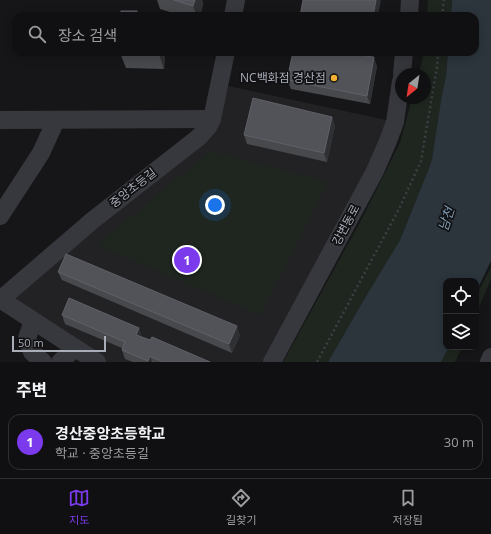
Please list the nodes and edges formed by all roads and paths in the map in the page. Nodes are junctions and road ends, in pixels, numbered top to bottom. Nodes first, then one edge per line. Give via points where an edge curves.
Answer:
1 (236, 0) edge
2 (410, 0) edge
3 (444, 0) edge
4 (234, 12) edge
5 (409, 12) edge
6 (442, 12) edge
7 (225, 56) edge
8 (404, 56) edge
9 (438, 56) edge
10 (403, 68) edge
11 (398, 104) edge
12 (212, 119) junction
13 (0, 120) edge
14 (56, 120) junction
15 (0, 216) edge
16 (0, 300) edge
17 (33, 321) junction
18 (75, 348) junction
19 (491, 357) edge
20 (43, 362) edge
21 (60, 362) edge
22 (97, 362) edge
23 (272, 362) edge
24 (317, 362) edge
25 (489, 362) edge

1 - 4 street
2 - 5 street
3 - 6 path
7 - 12 street, 중앙초등길
8 - 10 street
9 - 24 path via 422,161
11 - 23 street, 강변동로 via 395,122 376,171
12 - 14 street
12 - 16 street, 중앙초등길 via 199,136 93,220
13 - 14 street
14 - 15 street via 41,153
16 - 17 street
17 - 18 street
17 - 20 street via 27,338 32,352
18 - 21 street
18 - 22 street
19 - 25 street

